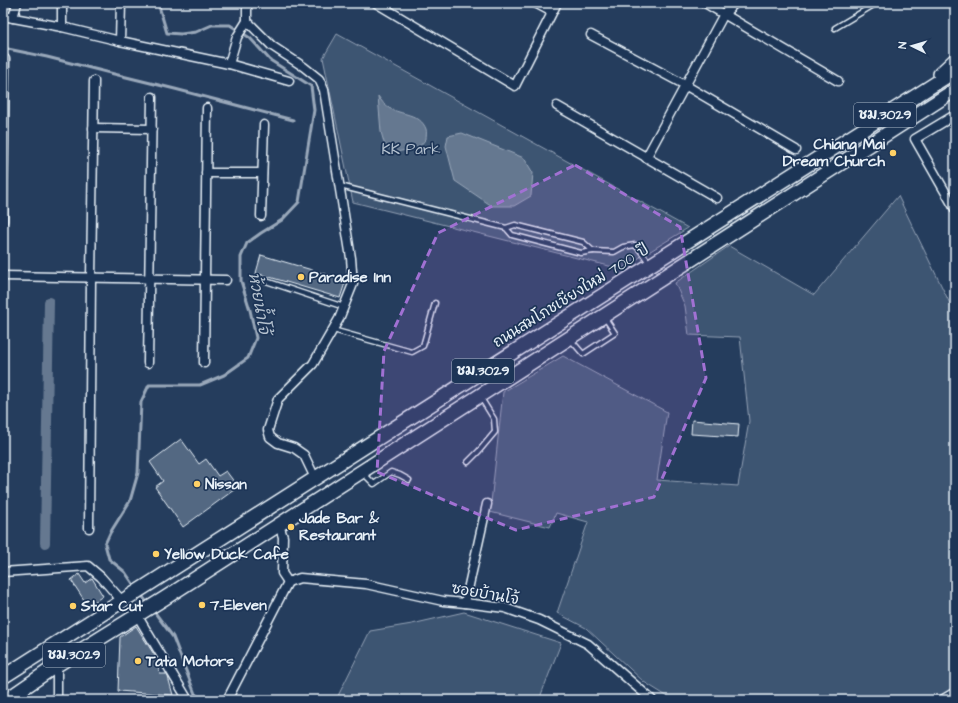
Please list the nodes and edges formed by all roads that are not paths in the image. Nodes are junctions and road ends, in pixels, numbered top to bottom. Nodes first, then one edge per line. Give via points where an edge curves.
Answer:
1 (17, 3) edge
2 (62, 3) edge
3 (121, 3) edge
4 (247, 3) edge
5 (376, 3) edge
6 (535, 3) edge
7 (557, 3) edge
8 (705, 3) edge
9 (735, 3) edge
10 (876, 3) edge
11 (552, 12) junction
12 (724, 14) junction
13 (3, 16) edge
14 (14, 18) junction
15 (245, 24) junction
16 (62, 27) junction
17 (835, 28) dead end
18 (591, 35) dead end
19 (120, 41) junction
20 (5, 59) dead end
21 (955, 60) edge
22 (228, 64) junction
23 (955, 70) edge
24 (94, 81) dead end
25 (289, 81) dead end
26 (838, 81) dead end
27 (685, 85) junction
28 (955, 90) edge
29 (4, 92) edge
30 (918, 94) junction
31 (152, 96) dead end
32 (955, 96) edge
33 (557, 106) dead end
34 (207, 108) dead end
35 (928, 108) junction
36 (955, 115) edge
37 (264, 125) dead end
38 (93, 128) junction
39 (152, 129) junction
40 (3, 149) edge
41 (796, 150) dead end
42 (646, 158) junction
43 (262, 173) junction
44 (206, 174) junction
45 (340, 186) junction
46 (717, 198) dead end
47 (3, 202) edge
48 (955, 208) edge
49 (261, 216) dead end
50 (3, 221) edge
51 (506, 228) junction
52 (593, 251) junction
53 (650, 265) junction
54 (3, 276) edge
55 (91, 278) junction
56 (257, 278) dead end
57 (149, 279) junction
58 (205, 280) junction
59 (226, 280) dead end
60 (435, 303) dead end
61 (344, 307) junction
62 (604, 316) junction
63 (332, 330) junction
64 (570, 338) junction
65 (148, 363) dead end
66 (204, 363) dead end
67 (480, 396) junction
68 (468, 462) dead end
69 (362, 472) junction
70 (315, 478) junction
71 (409, 480) dead end
72 (487, 504) dead end
73 (279, 525) junction
74 (89, 528) dead end
75 (3, 572) edge
76 (288, 582) junction
77 (122, 601) junction
78 (464, 603) junction
79 (140, 614) junction
80 (57, 665) junction
81 (3, 677) edge
82 (955, 694) edge
83 (6, 700) edge
84 (57, 700) edge
85 (188, 700) edge
86 (227, 700) edge
87 (652, 700) edge
88 (942, 700) edge

1 - 14 street
2 - 16 street
3 - 19 street
4 - 15 street
5 - 11 street via 515,86
6 - 11 street
7 - 11 street
8 - 12 street
9 - 12 street
10 - 17 lane
12 - 26 street
12 - 27 street
13 - 14 street
14 - 16 street
15 - 22 street via 237,37
15 - 45 street via 320,79
16 - 19 street
18 - 27 street
19 - 22 street
20 - 29 street
21 - 30 main road, ชม.3029
22 - 25 street
23 - 30 main road, ถนนสมโภชเชียงใหม่ 700 ปี / ชม.3029
24 - 38 street
27 - 41 street
27 - 42 street
28 - 35 main road, ชม.3029
29 - 40 street
30 - 53 main road, ถนนสมโภชเชียงใหม่ 700 ปี / ชม.3029
31 - 39 street
32 - 35 main road, ชม.3029
33 - 42 street
34 - 44 street
35 - 62 main road, ชม.3029
36 - 48 street via 915,139
37 - 43 street
38 - 39 street
38 - 55 street
39 - 57 street
40 - 47 street
42 - 46 street
43 - 44 street
43 - 49 street
44 - 58 street
45 - 51 lane
45 - 61 street via 353,284
47 - 50 street
51 - 52 lane via 512,235 580,253
51 - 52 lane via 515,225 583,242
52 - 53 lane via 614,252 622,247 635,245
53 - 70 main road, ถนนสมโภชเชียงใหม่ 700 ปี / ชม.3029
54 - 55 street
55 - 57 street
55 - 74 street
56 - 61 lane
57 - 58 street
57 - 65 street
58 - 59 street
58 - 66 street
60 - 63 lane via 423,346 412,352
61 - 63 street
62 - 64 main road, ชม.3029
62 - 64 lane via 615,333 583,354
63 - 70 street via 313,364 278,399 268,430 270,437 278,443 294,448 304,455
64 - 67 main road, ชม.3029
67 - 68 lane via 494,419 494,432
67 - 69 main road, ชม.3029
69 - 71 lane via 374,484 391,472
69 - 73 main road, ชม.3029
70 - 77 main road, ถนนสมโภชเชียงใหม่ 700 ปี / ชม.3029
72 - 78 street
73 - 76 street via 283,537 282,573
73 - 79 main road, ชม.3029
75 - 77 street via 88,566
76 - 78 street, ซอยบ้านโจ้ via 300,578 366,584 443,601
76 - 86 street
77 - 81 main road, ถนนสมโภชเชียงใหม่ 700 ปี / ชม.3029
78 - 87 street, ซอยบ้านโจ้ via 505,608 539,620 588,644
79 - 80 main road, ชม.3029
79 - 85 street
80 - 83 main road, ชม.3029 via 20,693
80 - 84 street
82 - 88 street

